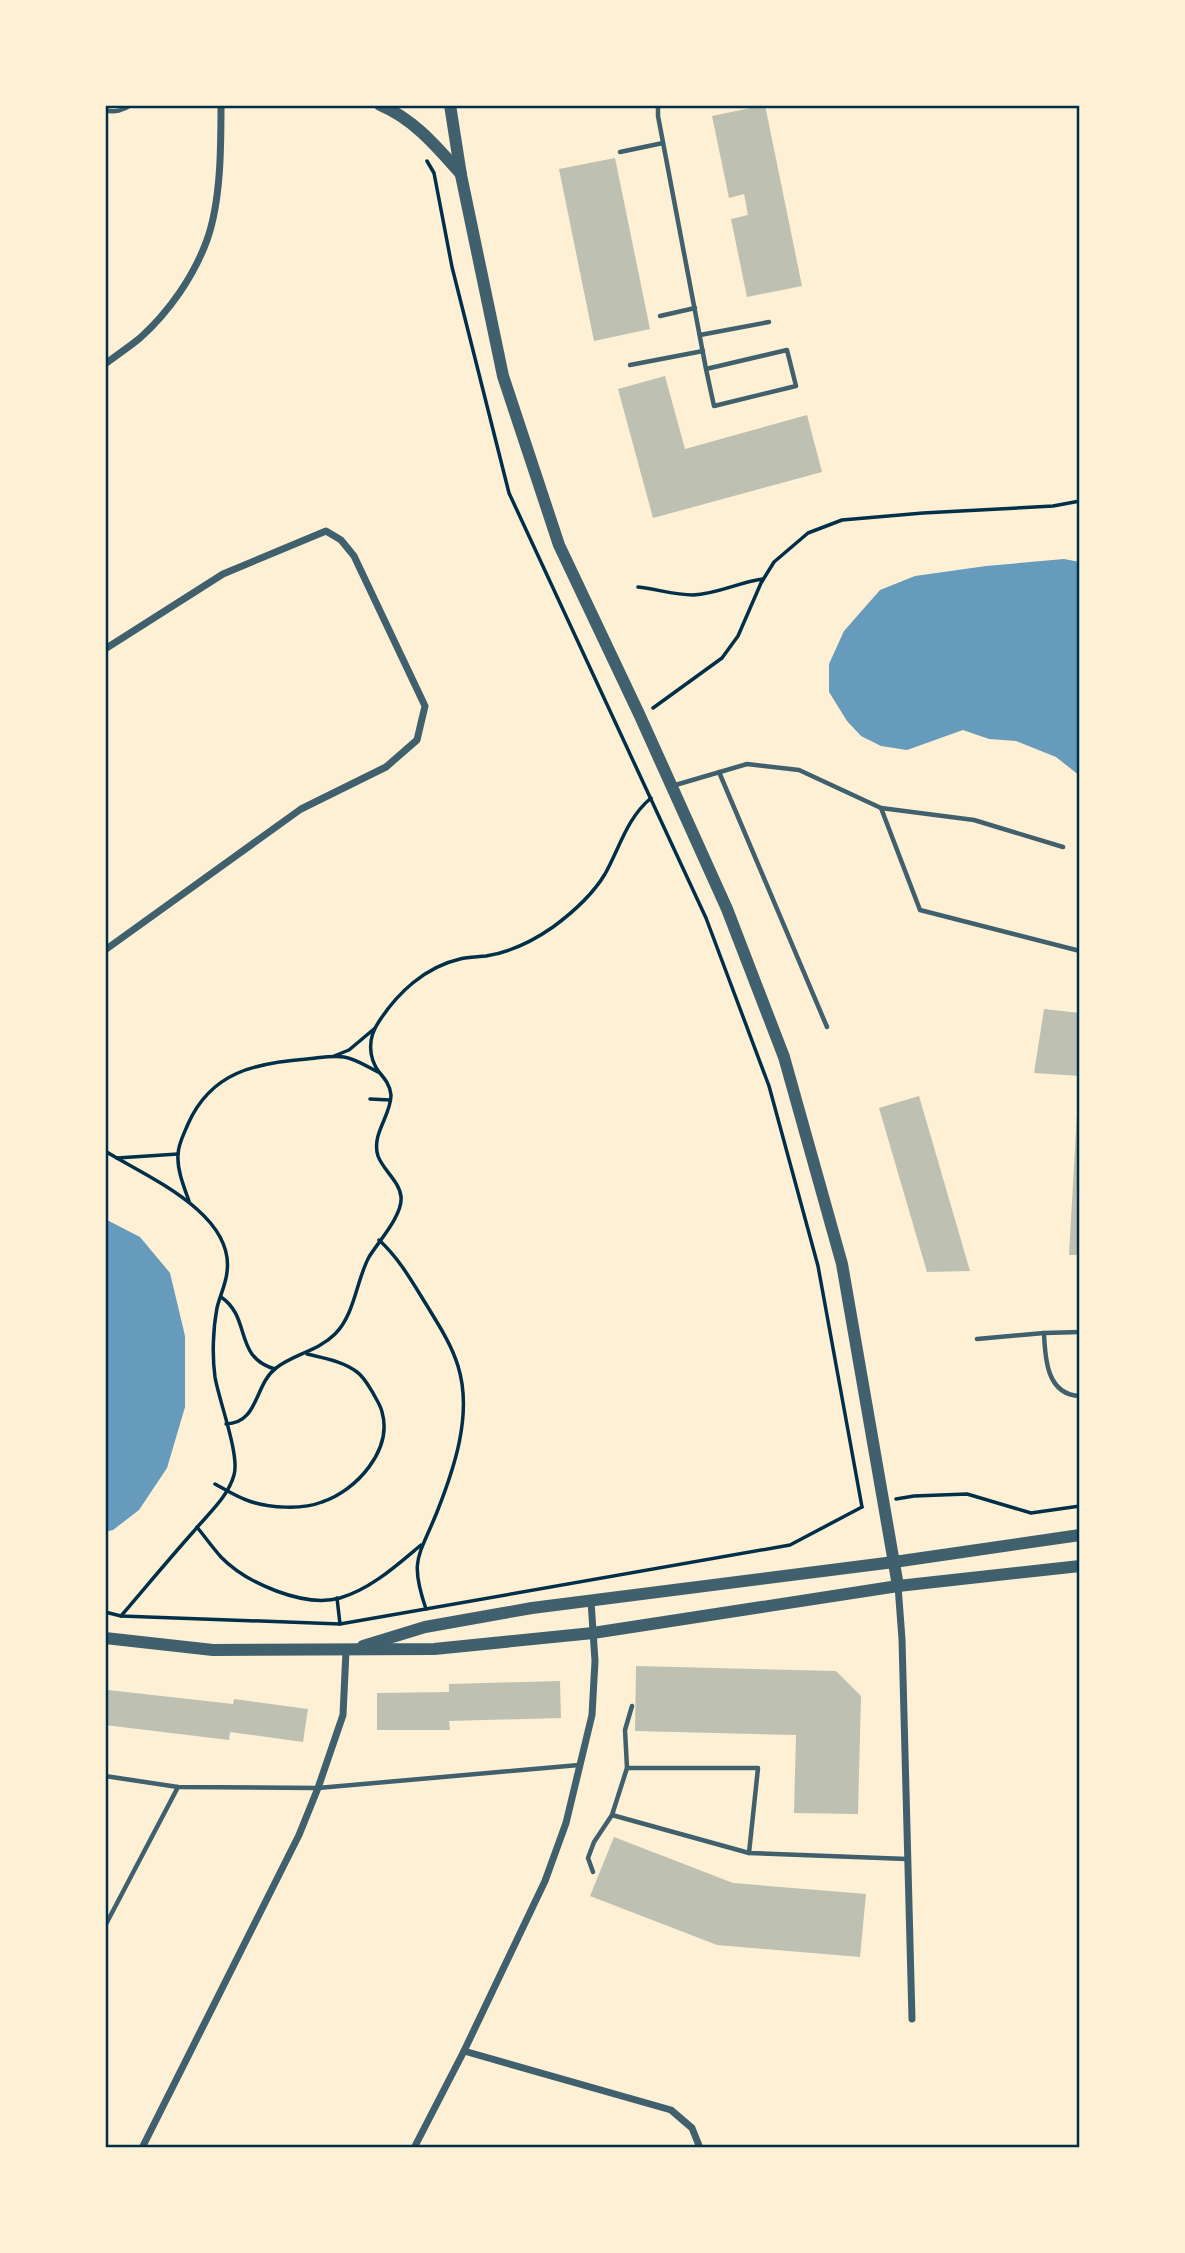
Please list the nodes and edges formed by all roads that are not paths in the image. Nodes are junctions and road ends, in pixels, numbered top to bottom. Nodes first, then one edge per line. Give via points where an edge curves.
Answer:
1 (131, 105) edge
2 (221, 105) edge
3 (380, 105) edge
4 (450, 105) edge
5 (658, 105) edge
6 (105, 110) edge
7 (663, 143) junction
8 (620, 152) dead end
9 (461, 175) junction
10 (695, 308) junction
11 (660, 316) dead end
12 (769, 322) dead end
13 (700, 335) junction
14 (703, 351) junction
15 (105, 363) edge
16 (630, 365) dead end
17 (706, 369) junction
18 (105, 649) edge
19 (719, 772) junction
20 (671, 786) junction
21 (881, 808) junction
22 (1063, 847) dead end
23 (105, 950) edge
24 (1080, 951) edge
25 (827, 1027) dead end
26 (1080, 1332) edge
27 (1044, 1333) junction
28 (977, 1339) dead end
29 (1080, 1396) edge
30 (1080, 1535) edge
31 (894, 1562) junction
32 (1080, 1566) edge
33 (898, 1586) junction
34 (591, 1601) junction
35 (593, 1633) junction
36 (105, 1639) edge
37 (346, 1651) junction
38 (632, 1706) dead end
39 (579, 1766) junction
40 (627, 1768) junction
41 (105, 1776) edge
42 (178, 1787) junction
43 (318, 1788) junction
44 (612, 1815) junction
45 (748, 1853) junction
46 (907, 1859) junction
47 (593, 1872) dead end
48 (105, 1926) edge
49 (912, 2020) dead end
50 (464, 2050) junction
51 (142, 2148) edge
52 (414, 2148) edge
53 (700, 2148) edge

1 - 6 lane
2 - 15 street via 216,199 208,239 164,312 140,338
3 - 9 street via 425,134
4 - 9 street
5 - 7 lane
7 - 8 lane
7 - 10 lane
9 - 20 street via 503,376 559,545
10 - 11 lane
10 - 13 lane
12 - 13 lane
13 - 14 lane
14 - 16 lane
14 - 17 lane
17 - 17 lane via 714,407 796,386 787,350
18 - 23 street via 223,574 326,531 355,555 425,706 417,740 386,767 301,809
19 - 20 lane
19 - 21 lane via 747,764 799,770
19 - 25 lane
20 - 31 street via 727,909 784,1057 842,1264
21 - 22 lane via 974,820
21 - 24 lane via 920,910
26 - 27 lane
27 - 28 lane
27 - 29 lane via 1052,1381 1063,1393
30 - 31 street
31 - 33 street
31 - 34 street
32 - 33 street
33 - 35 street
33 - 46 street
34 - 35 street
34 - 37 street via 425,1627
35 - 37 street via 434,1649
35 - 39 street via 592,1715
36 - 37 street via 213,1650
37 - 43 street via 343,1715
38 - 40 lane via 625,1730
39 - 43 lane
39 - 50 street via 566,1823 545,1881
40 - 44 lane
40 - 45 lane via 758,1768
41 - 42 lane
42 - 43 lane
42 - 48 lane
43 - 51 street via 299,1835
44 - 45 lane
44 - 47 lane via 588,1858
45 - 46 lane
46 - 49 street
50 - 52 street
50 - 53 street via 671,2110 692,2128

